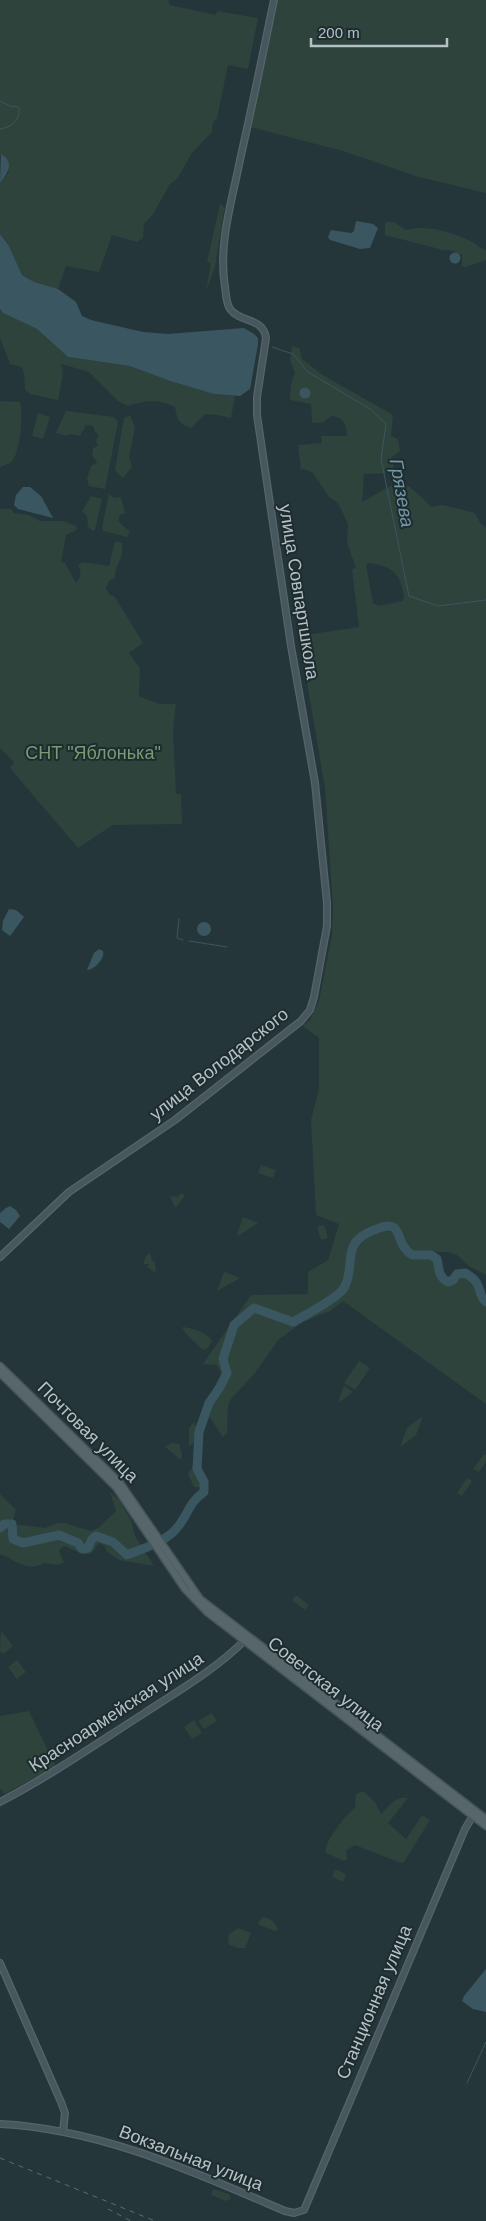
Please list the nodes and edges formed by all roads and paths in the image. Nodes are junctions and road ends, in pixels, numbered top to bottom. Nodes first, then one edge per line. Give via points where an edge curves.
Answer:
1 (274, 0) edge
2 (320, 825) joint
3 (0, 1257) edge
4 (0, 1366) edge
5 (0, 1373) edge
6 (152, 1534) junction
7 (164, 1551) junction
8 (245, 1640) junction
9 (0, 1802) edge
10 (474, 1814) junction
11 (486, 1819) edge
12 (486, 1826) edge
13 (0, 1963) edge
14 (0, 2124) edge
15 (63, 2132) junction
16 (306, 2207) joint

1 - 2 street, улица Совпартшкола via 222,259 229,307 261,325 266,332 257,397 258,427
2 - 3 street, улица Володарского via 327,926 314,997 306,1016 175,1120 69,1192
4 - 6 main road, Почтовая улица via 120,1483
5 - 6 main road, Почтовая улица via 116,1487
6 - 7 main road, Почтовая улица
7 - 8 main road, Советская улица via 196,1602
7 - 10 main road, Советская улица via 200,1599
8 - 9 street, Красноармейская улица via 229,1656 158,1703 36,1783
8 - 10 main road, Советская улица
10 - 11 main road, Советская улица
10 - 12 main road, Советская улица
10 - 16 street, Станционная улица via 464,1829 410,1954
13 - 15 street via 65,2113
14 - 15 street, Вокзальная улица
15 - 16 street, Вокзальная улица via 150,2156 291,2213 301,2212

